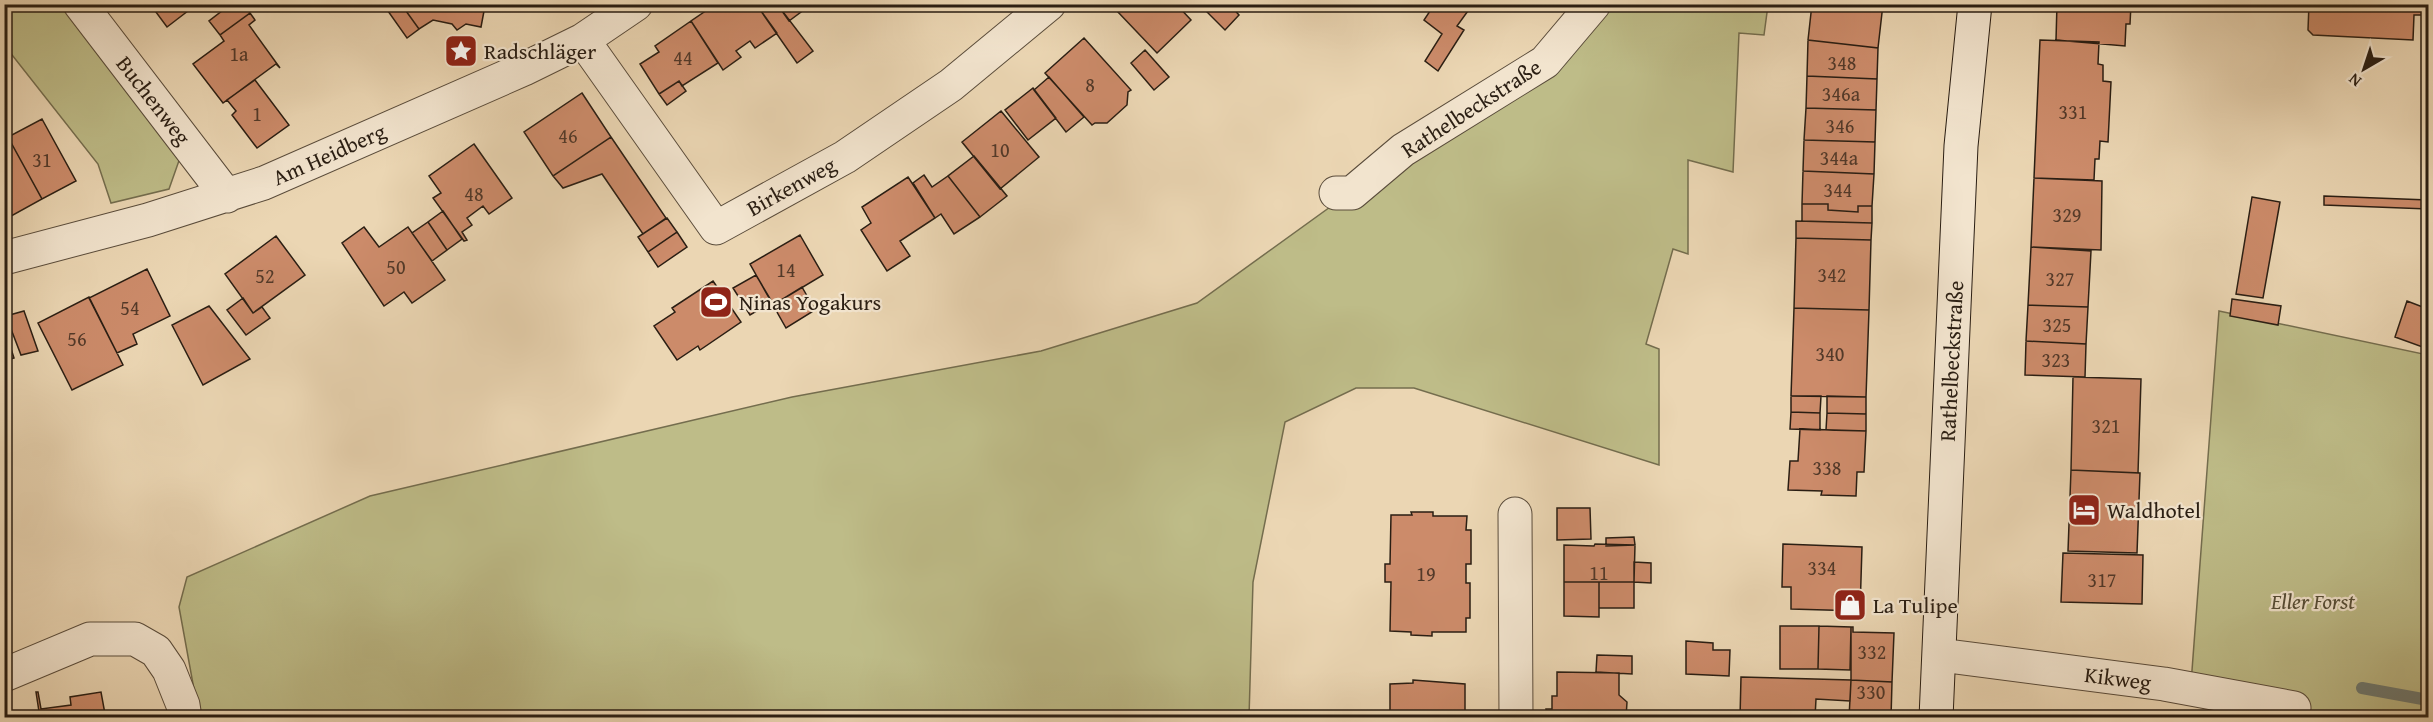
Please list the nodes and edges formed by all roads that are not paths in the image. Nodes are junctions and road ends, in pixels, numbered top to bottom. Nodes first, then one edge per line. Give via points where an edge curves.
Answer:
1 (80, 4) edge
2 (636, 4) edge
3 (1049, 4) edge
4 (1594, 4) edge
5 (1975, 4) edge
6 (583, 40) junction
7 (1336, 193) dead end
8 (227, 196) junction
9 (4, 258) edge
10 (1515, 514) dead end
11 (1940, 656) junction
12 (4, 675) edge
13 (2294, 708) dead end
14 (185, 717) edge
15 (1516, 717) edge
16 (1936, 717) edge

1 - 8 street, Buchenweg
2 - 6 street, Am Heidberg
3 - 6 street, Birkenweg via 951,85 845,157 716,228
4 - 7 street, Rathelbeckstraße via 1545,62 1403,150 1352,193
5 - 11 street, Rathelbeckstraße via 1961,146
6 - 8 street, Am Heidberg
8 - 9 street, Am Heidberg
10 - 15 street
11 - 13 street, Kikweg via 2164,684
11 - 16 street, Rathelbeckstraße
12 - 14 street via 90,639 135,639 156,651 169,670

